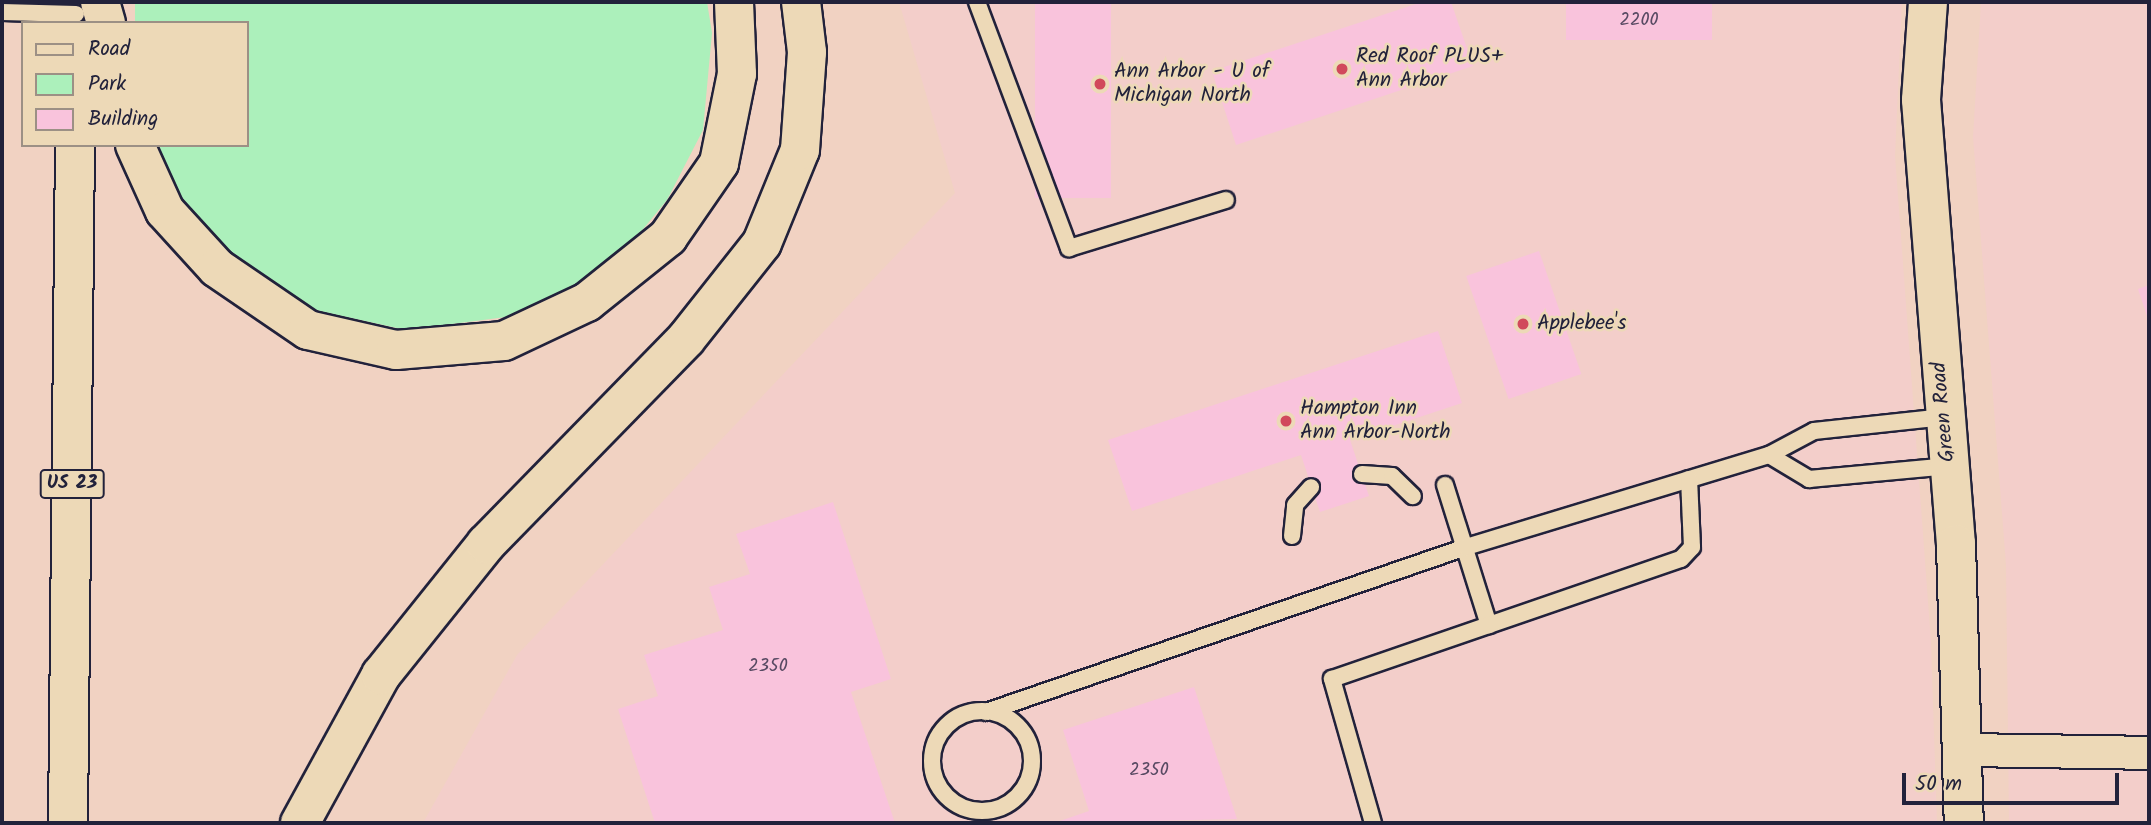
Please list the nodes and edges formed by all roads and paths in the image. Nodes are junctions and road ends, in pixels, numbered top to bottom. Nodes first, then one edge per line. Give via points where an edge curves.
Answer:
1 (734, 2) edge
2 (801, 2) edge
3 (977, 2) edge
4 (1927, 2) edge
5 (2, 12) edge
6 (87, 13) edge
7 (75, 147) edge
8 (136, 147) edge
9 (1226, 200) dead end
10 (1944, 417) junction
11 (1769, 455) junction
12 (1949, 466) junction
13 (1362, 474) dead end
14 (1689, 479) junction
15 (1445, 485) dead end
16 (1311, 487) dead end
17 (1413, 496) dead end
18 (1292, 536) dead end
19 (1466, 547) junction
20 (1489, 625) junction
21 (986, 712) junction
22 (1965, 750) junction
23 (2149, 753) edge
24 (68, 823) edge
25 (300, 823) edge
26 (1373, 823) edge
27 (1965, 823) edge

1 - 8 main road via 737,74 719,163 668,237 587,302 504,341 396,350 308,330 217,268 166,211
2 - 25 main road via 807,52 800,150 762,243 686,340 486,544 390,664
3 - 9 lane via 1069,248
4 - 10 main road, Green Road via 1921,100
5 - 6 lane
7 - 24 main road, US 23
10 - 11 lane via 1814,430
10 - 12 main road, Green Road
11 - 12 lane via 1809,479
11 - 14 lane
12 - 22 main road, Green Road
13 - 17 lane via 1392,476
14 - 19 lane
14 - 20 lane via 1692,547 1681,559
15 - 19 lane
16 - 18 lane via 1295,505
19 - 20 lane
19 - 21 lane
20 - 26 lane via 1332,679
21 - 21 lane via 1017,725 1032,755 1026,786 1002,807 986,811 956,804 940,787 932,765 941,732 953,720
22 - 23 street
22 - 27 main road, Green Road

